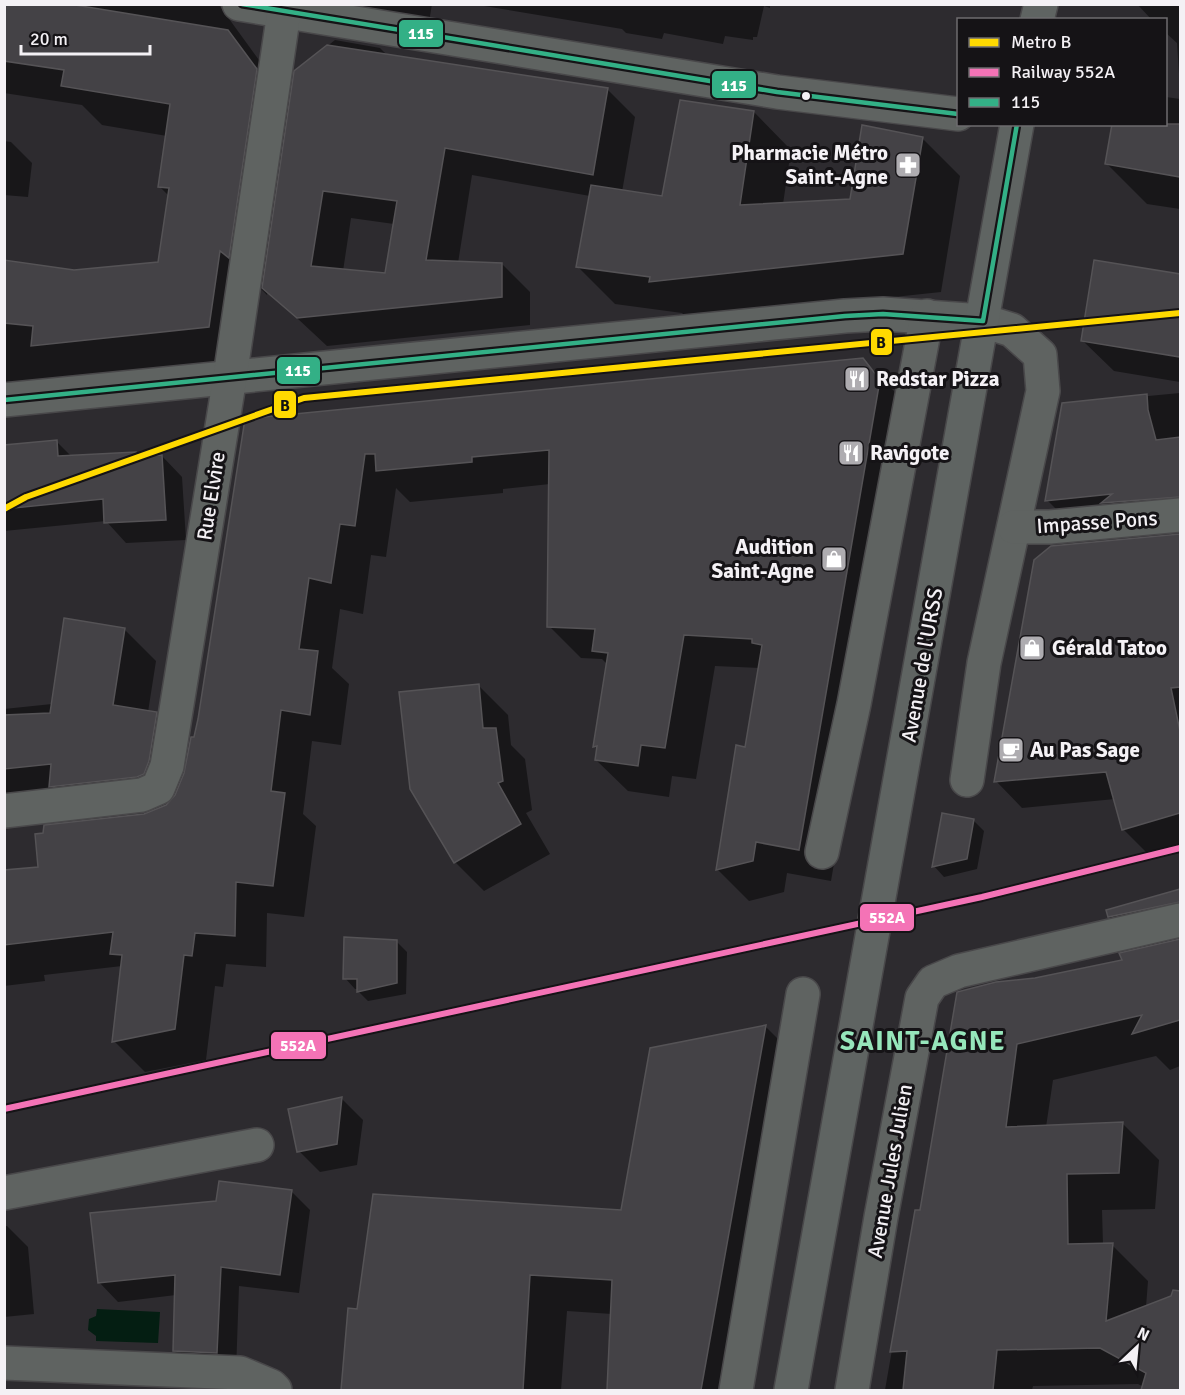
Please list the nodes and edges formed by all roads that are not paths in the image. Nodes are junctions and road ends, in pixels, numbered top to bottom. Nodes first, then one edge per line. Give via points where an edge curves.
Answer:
1 (239, 4) edge
2 (284, 12) junction
3 (957, 114) edge
4 (1017, 126) edge
5 (927, 316) junction
6 (983, 321) junction
7 (230, 377) junction
8 (4, 400) edge
9 (1180, 515) edge
10 (1014, 527) junction
11 (967, 780) dead end
12 (4, 812) edge
13 (822, 852) dead end
14 (1180, 920) edge
15 (803, 994) dead end
16 (257, 1145) dead end
17 (4, 1193) edge
18 (4, 1363) edge
19 (275, 1390) edge
20 (736, 1390) edge
21 (791, 1390) edge
22 (852, 1390) edge

1 - 2 street
2 - 3 street via 777,92
2 - 7 street, Rue Elvire
4 - 6 main road, Avenue de l'URSS
5 - 6 street
5 - 7 street via 845,316
5 - 13 street
6 - 10 street via 1012,330 1040,355 1042,391
6 - 21 main road, Avenue de l'URSS
7 - 8 street
7 - 12 street, Rue Elvire via 167,766 158,788 142,795
9 - 10 street, Impasse Pons
10 - 11 street via 984,663
14 - 22 street, Avenue Jules Julien via 959,971 933,982 922,998
15 - 20 street
16 - 17 street
18 - 19 street via 240,1373

